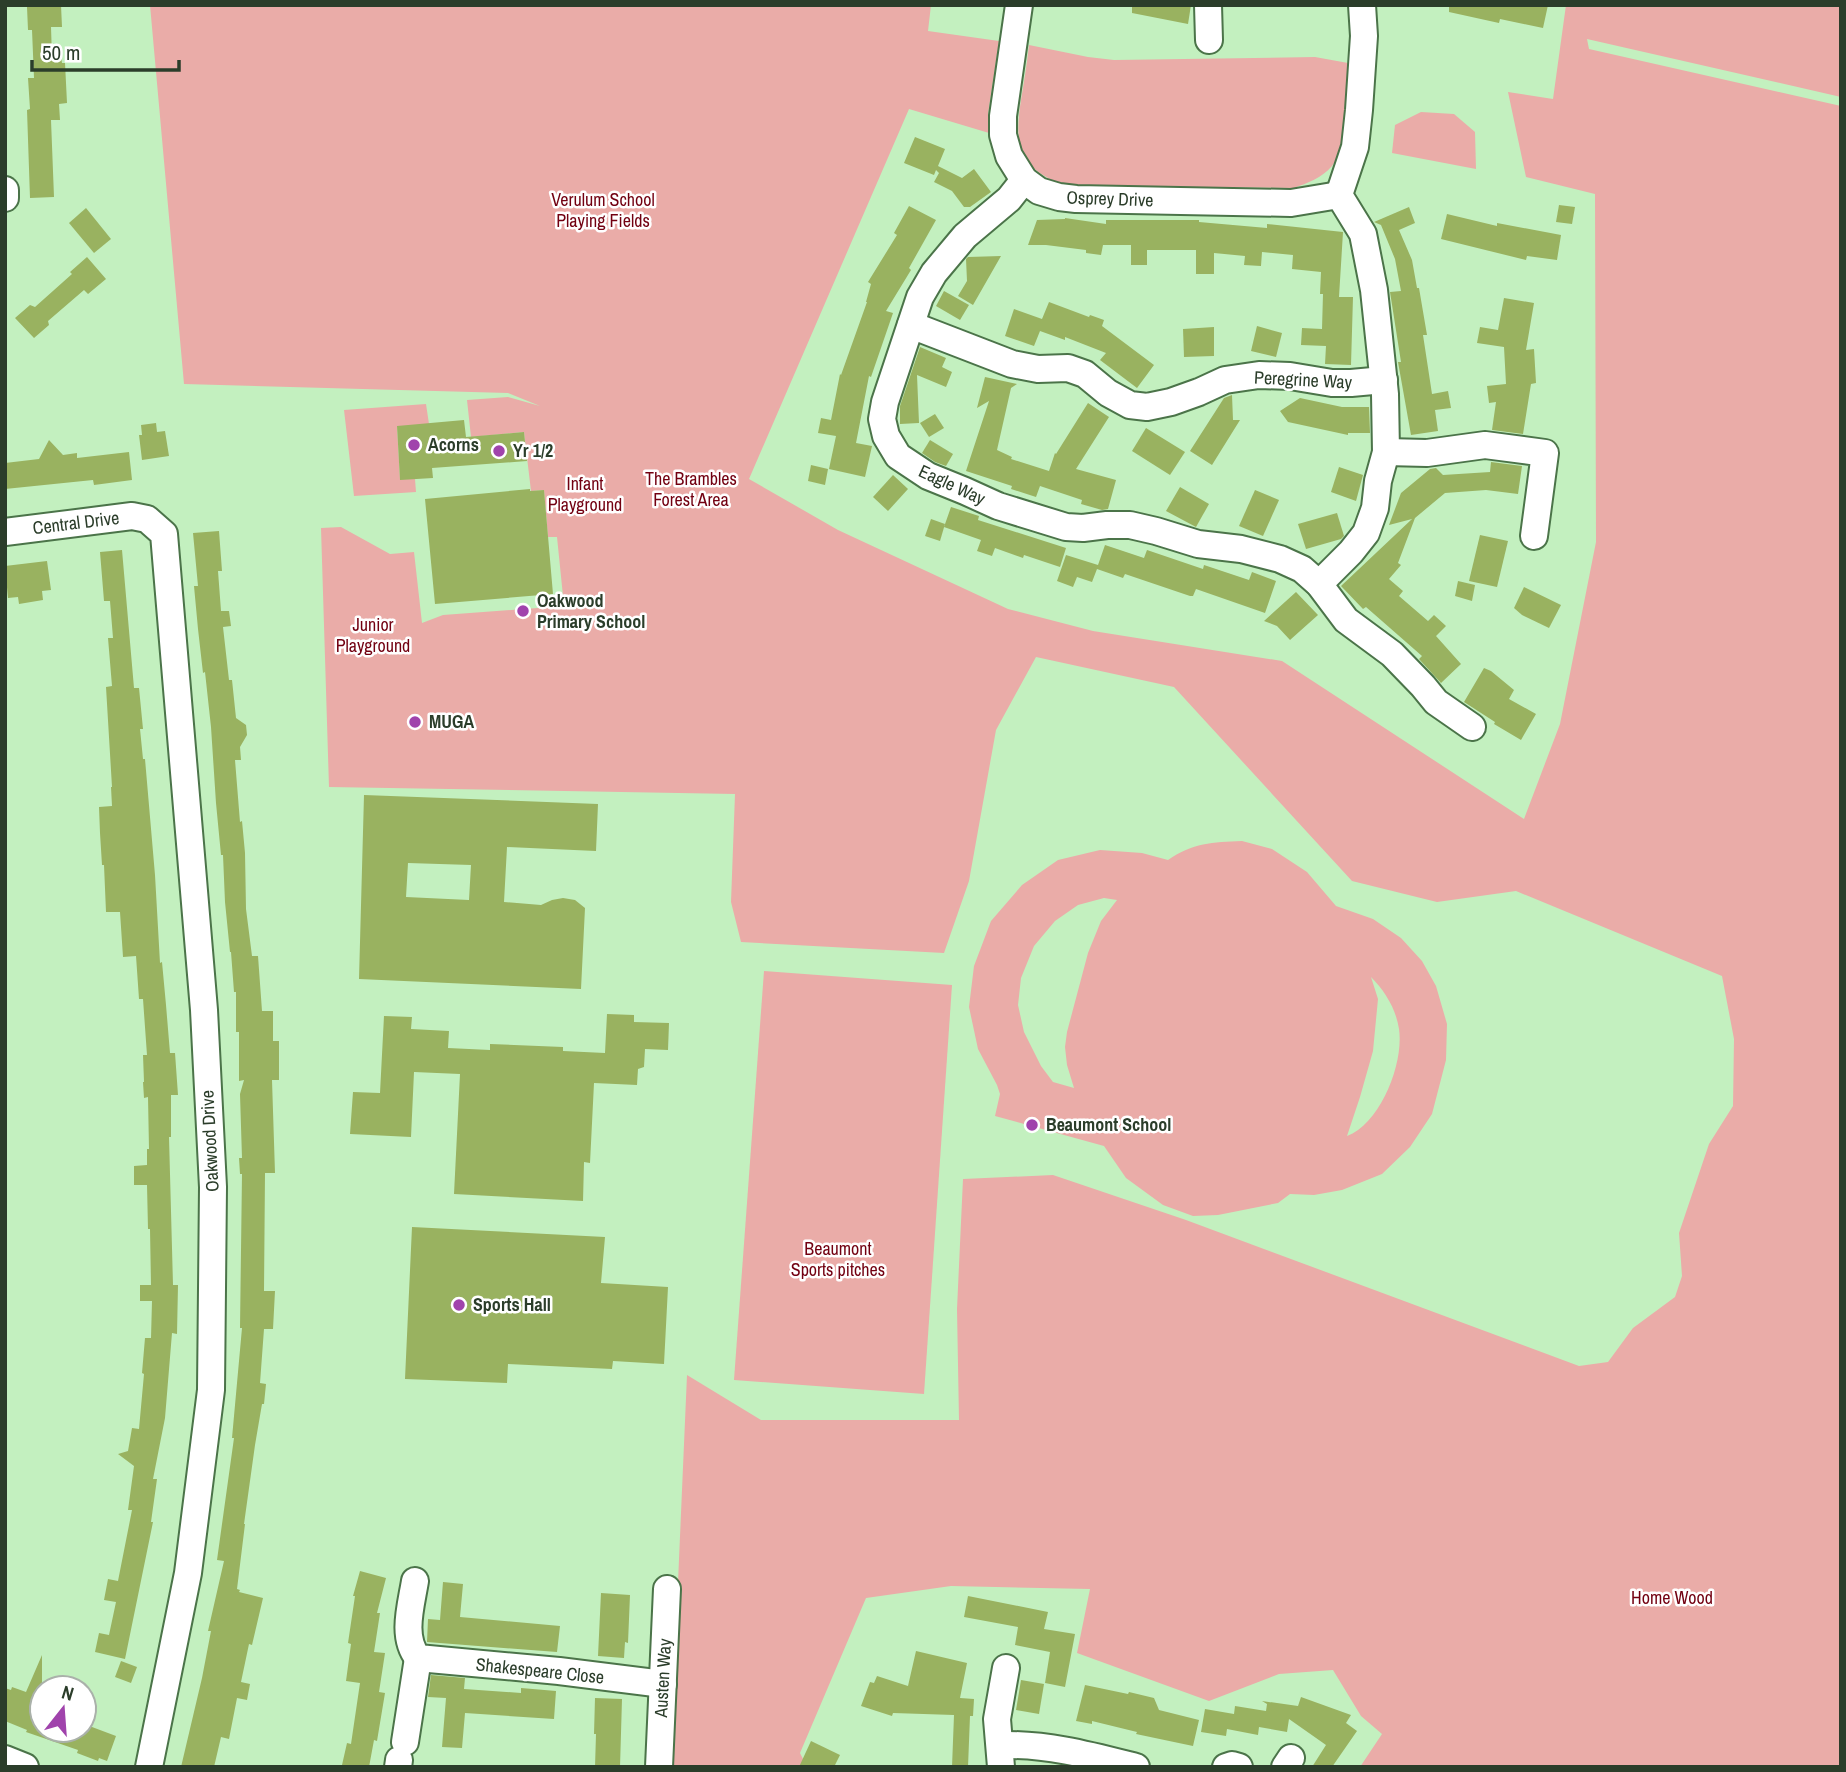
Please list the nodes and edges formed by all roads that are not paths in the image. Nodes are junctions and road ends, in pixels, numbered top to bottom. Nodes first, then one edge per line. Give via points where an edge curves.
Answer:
1 (1019, 5) edge
2 (1208, 5) edge
3 (1362, 5) edge
4 (1209, 40) dead end
5 (1024, 180) junction
6 (5, 190) edge
7 (1339, 195) junction
8 (5, 198) edge
9 (911, 325) junction
10 (1384, 380) junction
11 (1386, 452) junction
12 (147, 519) joint
13 (5, 532) edge
14 (1534, 536) dead end
15 (1319, 584) junction
16 (1472, 727) dead end
17 (415, 1581) dead end
18 (667, 1589) dead end
19 (418, 1658) junction
20 (1006, 1668) dead end
21 (663, 1684) junction
22 (401, 1756) edge
23 (1000, 1756) edge
24 (5, 1759) edge
25 (24, 1767) edge
26 (149, 1767) edge
27 (659, 1767) edge
28 (1136, 1767) edge
29 (1226, 1767) edge
30 (1239, 1767) edge

1 - 5 street via 1003,135
2 - 4 street
3 - 7 street via 1364,36 1355,147
5 - 7 street, Osprey Drive via 1039,191 1076,199 1291,203
5 - 9 street, Eagle Way via 934,273
6 - 8 street
7 - 10 street via 1363,234
9 - 10 street, Peregrine Way via 1012,364 1068,368 1085,374 1130,405 1147,407 1225,380 1259,375 1332,383
9 - 15 street, Eagle Way via 882,419 898,456 912,467 998,506 1066,527 1130,526 1241,550 1280,559
10 - 11 street
11 - 14 street via 1427,453 1485,445 1545,453
11 - 15 street via 1366,533
12 - 13 street, Central Drive via 132,516
12 - 26 street, Oakwood Drive via 164,534 204,1010 213,1187 211,1390 188,1573
15 - 16 street, Eagle Way via 1346,620 1392,654 1436,702
17 - 19 street via 409,1640
18 - 21 street, Austen Way
19 - 21 street, Shakespeare Close
19 - 22 street
20 - 23 street via 997,1719
21 - 27 street, Austen Way
23 - 28 street via 1024,1744
24 - 25 street
29 - 30 street

